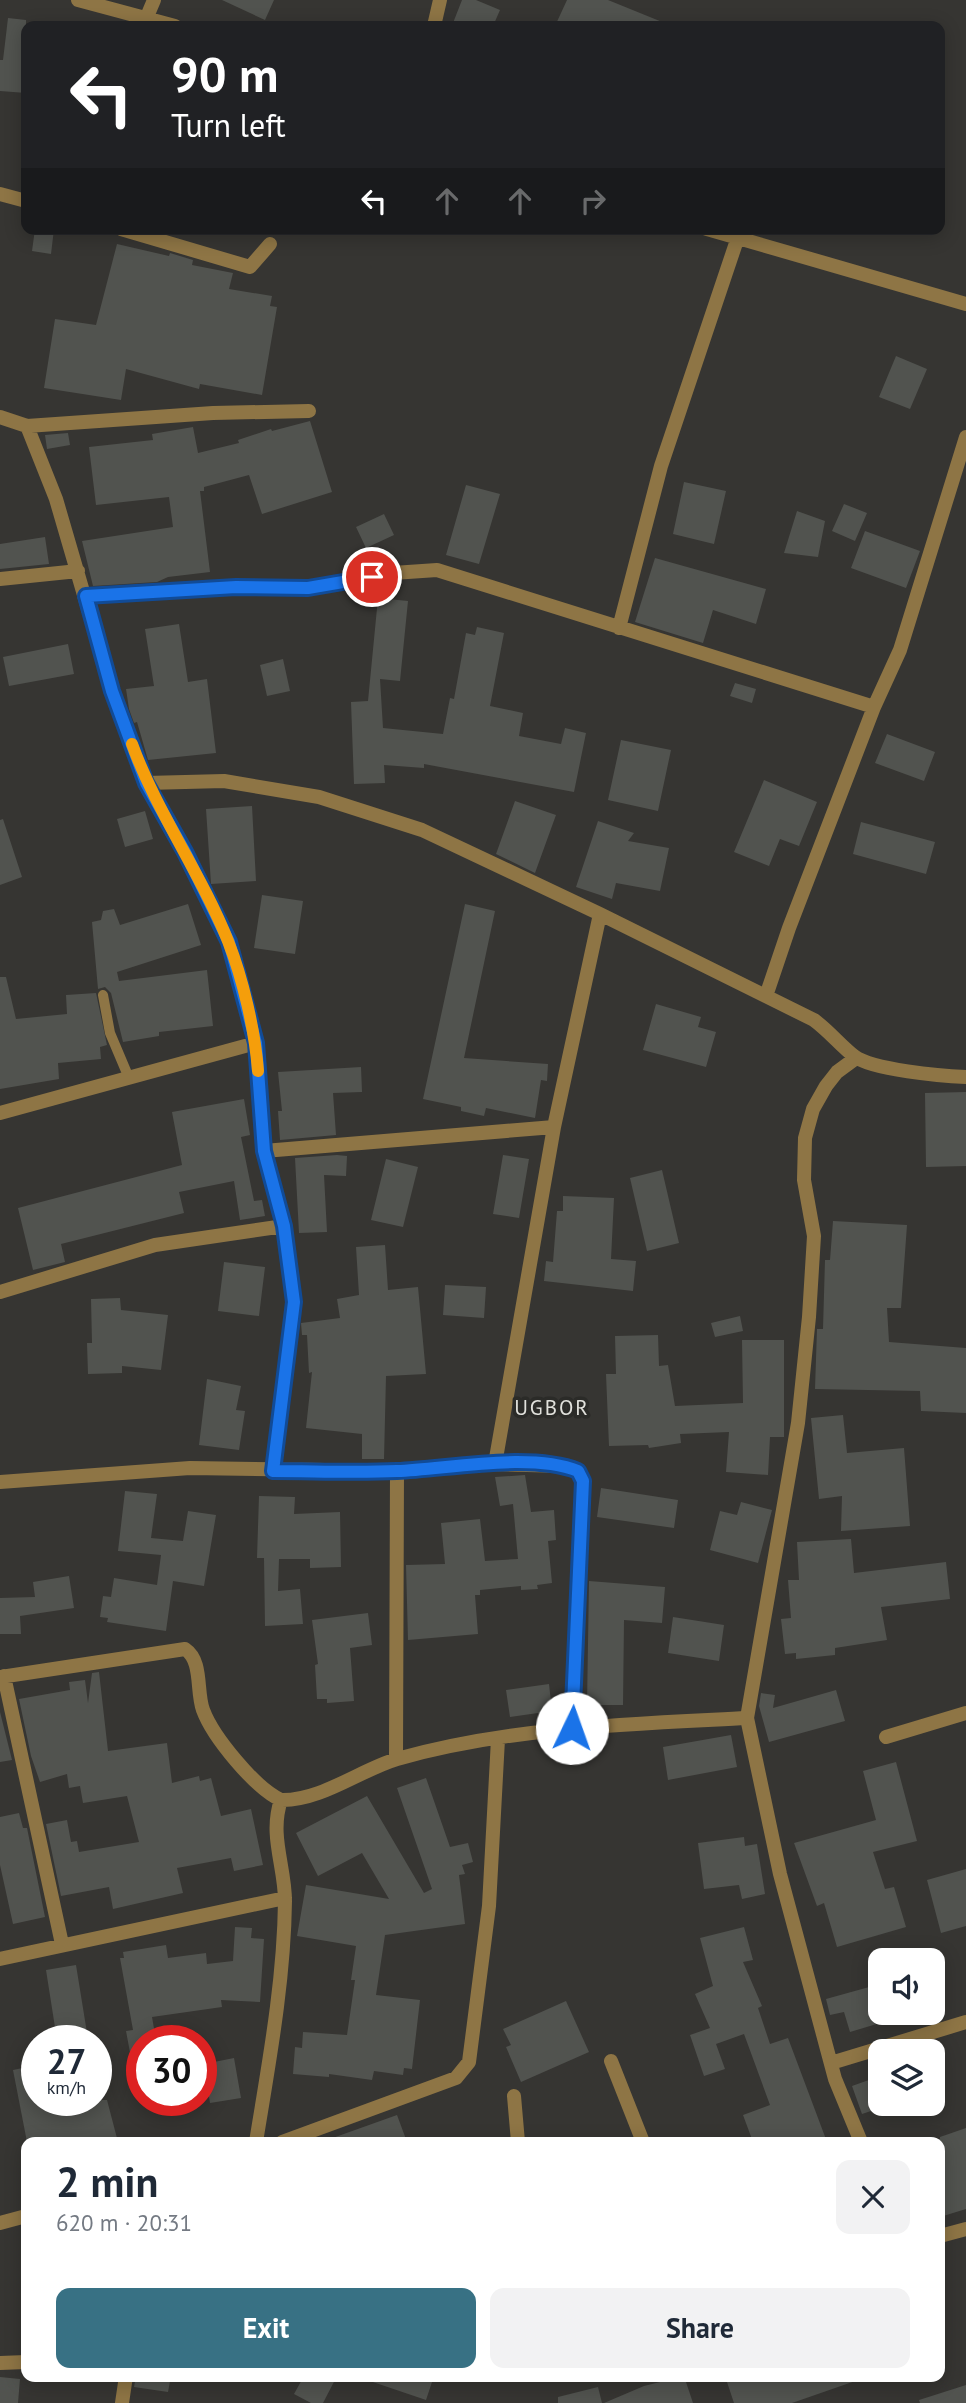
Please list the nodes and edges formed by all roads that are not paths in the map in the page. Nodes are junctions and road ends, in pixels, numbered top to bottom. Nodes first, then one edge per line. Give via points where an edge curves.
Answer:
1 (78, 0) edge
2 (154, 0) edge
3 (440, 0) edge
4 (146, 19) junction
5 (154, 21) edge
6 (435, 21) edge
7 (0, 194) edge
8 (21, 200) edge
9 (141, 235) edge
10 (723, 235) edge
11 (737, 240) junction
12 (270, 244) dead end
13 (966, 304) edge
14 (309, 411) dead end
15 (0, 417) edge
16 (27, 426) junction
17 (966, 437) edge
18 (78, 571) junction
19 (0, 579) edge
20 (86, 596) junction
21 (619, 628) junction
22 (874, 707) junction
23 (146, 783) junction
24 (600, 914) junction
25 (103, 995) dead end
26 (766, 996) junction
27 (256, 1043) junction
28 (856, 1058) junction
29 (966, 1077) edge
30 (129, 1078) junction
31 (0, 1113) edge
32 (554, 1127) junction
33 (264, 1151) junction
34 (284, 1226) junction
35 (0, 1292) edge
36 (495, 1464) junction
37 (273, 1471) junction
38 (397, 1471) junction
39 (0, 1482) edge
40 (2, 1677) edge
41 (966, 1713) edge
42 (747, 1718) junction
43 (572, 1728) junction
44 (886, 1737) dead end
45 (498, 1739) junction
46 (396, 1759) junction
47 (281, 1800) junction
48 (285, 1898) junction
49 (62, 1944) junction
50 (0, 1959) edge
51 (966, 2022) edge
52 (611, 2061) dead end
53 (831, 2063) junction
54 (514, 2096) dead end
55 (257, 2137) edge
56 (296, 2137) edge
57 (518, 2137) edge
58 (641, 2137) edge
59 (859, 2137) edge
60 (21, 2217) edge
61 (0, 2223) edge
62 (966, 2229) edge
63 (945, 2235) edge
64 (21, 2362) edge
65 (0, 2363) edge
66 (125, 2382) edge
67 (122, 2403) edge

1 - 4 street
2 - 4 street
3 - 6 street
4 - 5 street
7 - 8 street
9 - 12 street via 250,267
10 - 11 street
11 - 13 street
11 - 21 street via 661,466
14 - 16 street
15 - 16 street
16 - 18 street
17 - 22 street via 900,650
18 - 19 street
18 - 20 street
20 - 21 street via 236,587 308,588 438,570
20 - 23 street via 112,691
21 - 22 street
22 - 26 street
23 - 24 street via 224,781 319,797 422,830
23 - 27 street via 229,942
24 - 26 street
24 - 32 street
25 - 30 lane via 110,1033
26 - 28 street via 814,1020
27 - 30 street
27 - 33 street
28 - 29 street via 915,1073
28 - 42 street via 826,1086 805,1138 804,1180 814,1236 809,1317 798,1423
30 - 31 street
32 - 33 street
32 - 36 street
33 - 34 street
34 - 35 street via 155,1245
34 - 37 street via 294,1302
36 - 38 street
36 - 43 street via 564,1466 578,1471 583,1481
37 - 38 street
37 - 39 street via 190,1468
38 - 46 street
40 - 47 street via 185,1649 195,1661 198,1689 211,1728 229,1752
40 - 49 street
41 - 44 street
42 - 43 street
42 - 53 street via 780,1874
43 - 45 street
45 - 46 street
45 - 56 street via 489,1906 469,2062 456,2078
46 - 47 street via 305,1797
47 - 48 street via 275,1819
48 - 49 street
48 - 55 street via 277,2010
49 - 50 street
51 - 53 street
52 - 58 street
53 - 59 street
54 - 57 street
60 - 61 street
62 - 63 street
64 - 65 street
66 - 67 street

